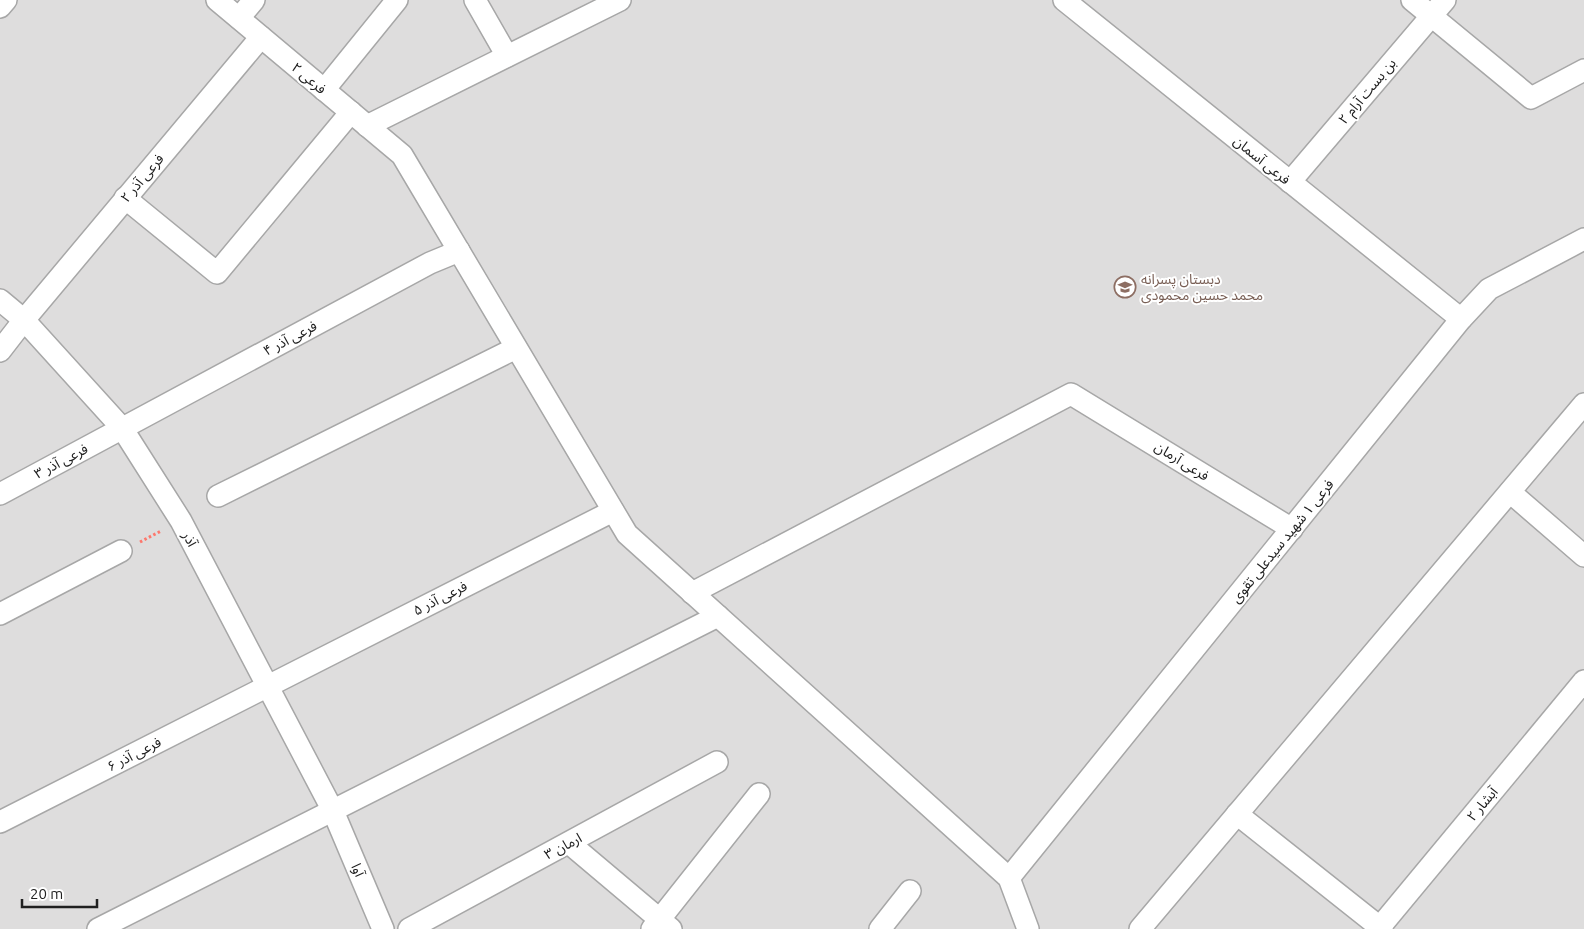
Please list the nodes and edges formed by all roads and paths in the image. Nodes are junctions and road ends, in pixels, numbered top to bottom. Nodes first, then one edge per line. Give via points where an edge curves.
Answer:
1 (6, 0) edge
2 (217, 0) edge
3 (254, 0) edge
4 (397, 0) edge
5 (475, 0) edge
6 (620, 0) edge
7 (1064, 0) edge
8 (1412, 0) edge
9 (0, 7) edge
10 (1438, 8) edge
11 (239, 18) junction
12 (261, 37) junction
13 (507, 56) junction
14 (1584, 70) edge
15 (324, 90) junction
16 (351, 112) junction
17 (367, 126) junction
18 (1290, 182) junction
19 (125, 198) junction
20 (1584, 239) edge
21 (459, 251) junction
22 (0, 300) edge
23 (1461, 319) junction
24 (24, 320) junction
25 (516, 348) junction
26 (0, 351) edge
27 (1584, 404) edge
28 (122, 428) junction
29 (1510, 492) junction
30 (0, 494) edge
31 (218, 496) dead end
32 (613, 511) junction
33 (181, 521) junction
34 (1292, 529) junction
35 (121, 551) joint
36 (1584, 556) edge
37 (692, 593) junction
38 (0, 614) edge
39 (718, 616) junction
40 (1584, 681) edge
41 (268, 686) junction
42 (717, 762) dead end
43 (759, 794) dead end
44 (333, 811) junction
45 (1237, 814) junction
46 (0, 822) edge
47 (569, 843) junction
48 (1010, 878) junction
49 (910, 891) dead end
50 (661, 926) edge
51 (1381, 928) edge
52 (98, 929) edge
53 (383, 929) edge
54 (409, 929) edge
55 (880, 929) edge
56 (1028, 929) edge
57 (1140, 929) edge

1 - 9 street
2 - 11 street, فرعی ۲
3 - 11 street
4 - 15 street
5 - 13 street
6 - 13 street
7 - 18 street, فرعی آسمان
8 - 10 street
10 - 14 street via 1531,98
10 - 18 street, بن بست آرام ۲
11 - 12 street, فرعی ۲
12 - 15 street, فرعی ۲
12 - 19 street, فرعی آذر ۲
13 - 17 street
15 - 16 street, فرعی ۲
16 - 17 street, فرعی ۲
16 - 19 street via 217,273
17 - 21 street, فرعی ۲ via 402,155
18 - 23 street, فرعی آسمان
19 - 24 street, فرعی آذر ۲
20 - 23 street, فرعی ۱ شهید سیدعلی تقوی via 1489,289
21 - 25 street, فرعی ۲
21 - 28 street, فرعی آذر ۴ via 421,268
22 - 24 street, آذر
23 - 34 street, فرعی ۱ شهید سیدعلی تقوی
24 - 26 street, فرعی آذر ۲
24 - 28 street, آذر
25 - 31 street
25 - 32 street, فرعی ۲
27 - 29 street
28 - 30 street, فرعی آذر ۳
28 - 33 street, آذر
29 - 36 street
29 - 45 street
32 - 37 street, فرعی ۲ via 627,534
32 - 41 street, فرعی آذر ۵
33 - 35 path
33 - 41 street, آذر
34 - 37 street, فرعی آرمان via 1071,394
34 - 48 street, فرعی ۱ شهید سیدعلی تقوی
35 - 38 street
37 - 39 street, فرعی ۲
39 - 44 street
39 - 48 street, فرعی ۲
40 - 51 street, آبشار ۲
41 - 44 street, آذر
41 - 46 street, فرعی آذر ۶
42 - 47 street, ارمان ۳
43 - 50 street
44 - 52 street
44 - 53 street, آوا
45 - 51 street
45 - 57 street
47 - 50 street
47 - 54 street, ارمان ۳
48 - 56 street
49 - 55 street

